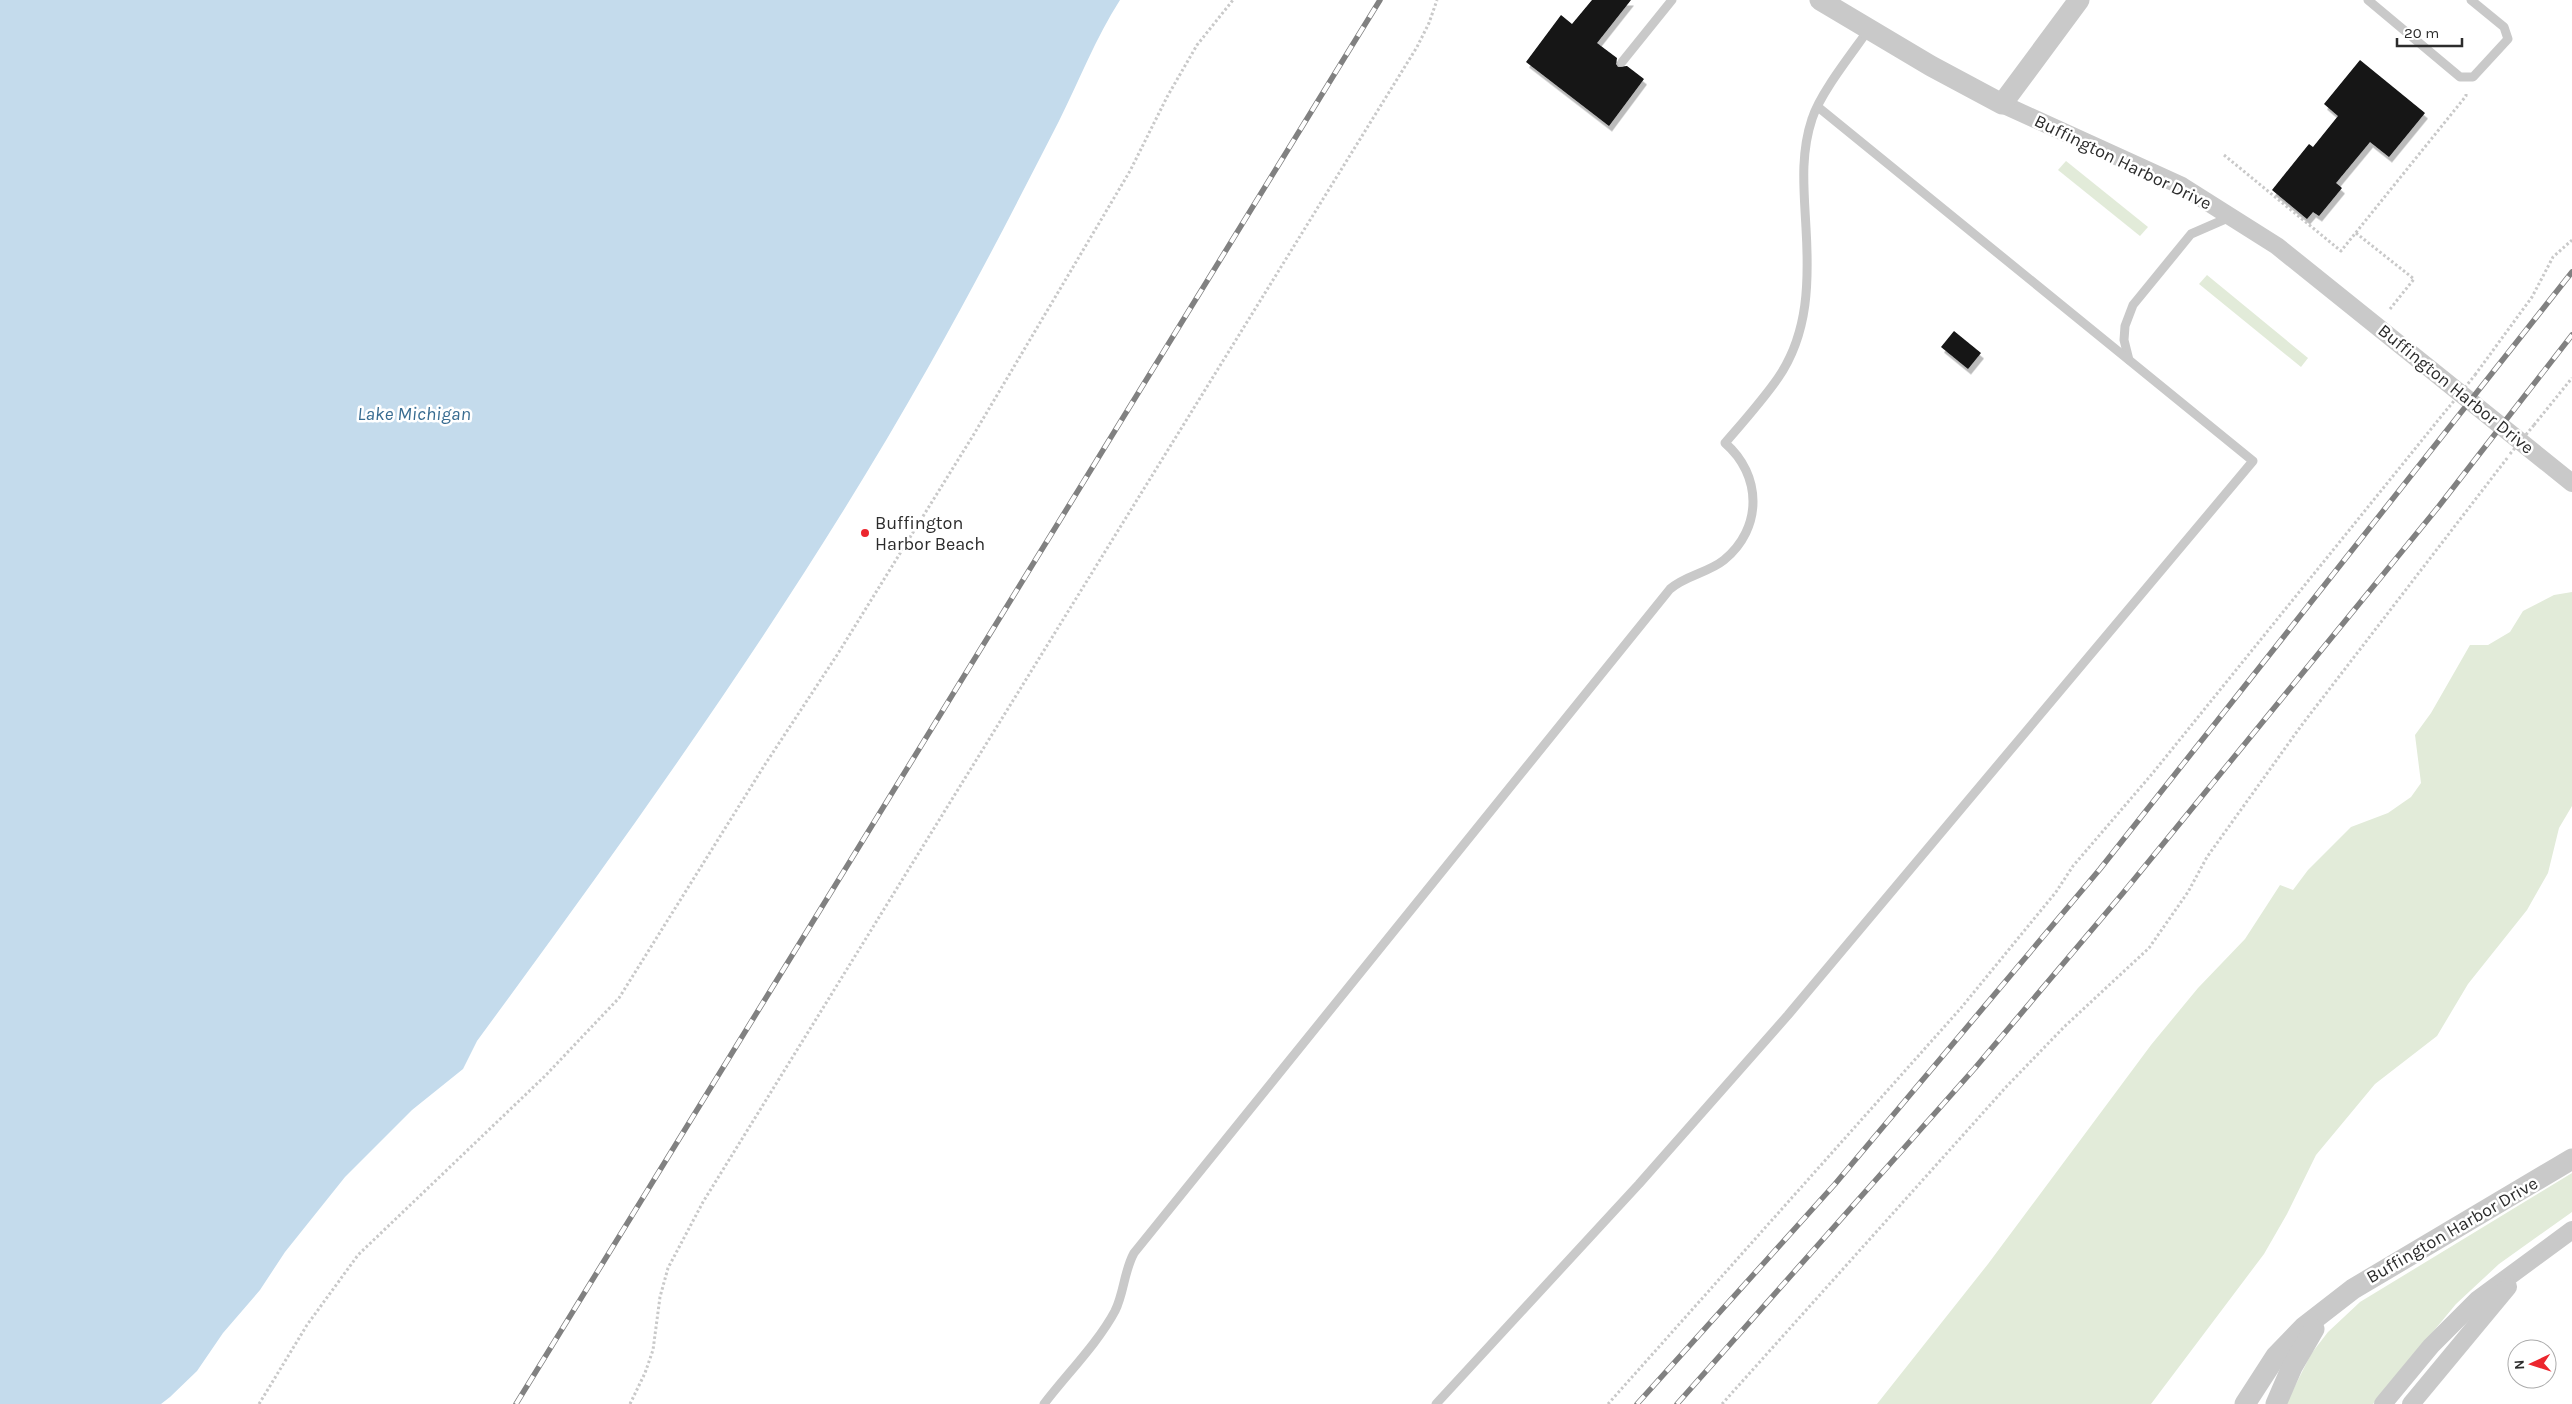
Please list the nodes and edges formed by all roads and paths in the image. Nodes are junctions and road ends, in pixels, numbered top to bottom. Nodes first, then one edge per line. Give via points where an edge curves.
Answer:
1 (1233, 0) edge
2 (1437, 0) edge
3 (1672, 0) edge
4 (1820, 0) edge
5 (2079, 0) edge
6 (2368, 0) edge
7 (2471, 0) edge
8 (1869, 29) junction
9 (1622, 62) dead end
10 (2467, 79) junction
11 (2002, 104) junction
12 (1818, 107) junction
13 (2224, 155) dead end
14 (2232, 216) junction
15 (2356, 233) junction
16 (2572, 240) edge
17 (2390, 309) dead end
18 (2129, 360) junction
19 (2572, 378) edge
20 (2572, 482) edge
21 (2572, 1159) edge
22 (2572, 1230) edge
23 (2534, 1259) junction
24 (2334, 1303) junction
25 (259, 1404) edge
26 (630, 1404) edge
27 (1044, 1404) edge
28 (1436, 1404) edge
29 (1608, 1404) edge
30 (1722, 1404) edge
31 (2245, 1404) edge
32 (2276, 1404) edge
33 (2383, 1404) edge
34 (2411, 1404) edge

1 - 25 path via 1196,45 1130,171 974,434 619,998 544,1076 358,1255 307,1325
2 - 26 path via 1417,47 703,1202 668,1268 660,1297 653,1350
3 - 9 lane
4 - 8 street, Buffington Harbor Drive
5 - 11 street
6 - 10 lane via 2446,66
7 - 10 lane via 2504,27 2508,39 2473,77
8 - 11 street, Buffington Harbor Drive
8 - 12 lane
10 - 15 path via 2466,96
11 - 14 street, Buffington Harbor Drive via 2182,186
12 - 18 lane
12 - 27 lane via 1812,117 1802,167 1808,265 1801,327 1779,376 1725,443 1745,466 1752,482 1754,504 1750,526 1739,545 1724,560 1678,581 1665,595 1134,1253 1122,1294 1110,1320
13 - 15 path via 2341,251
14 - 18 lane via 2191,234 2133,305 2125,326 2124,340
14 - 20 street, Buffington Harbor Drive via 2277,246
15 - 17 path via 2414,279
16 - 29 path, bridge via 2553,257 2532,297 2475,375 2152,774 2073,866 2056,892 1967,1001
18 - 28 lane via 2253,461 1788,1015 1639,1184
19 - 30 path, bridge via 2301,726 2207,857 2188,892 2149,948 2064,1027 2007,1086
21 - 24 street, Buffington Harbor Drive via 2374,1275
22 - 23 street
23 - 33 street via 2477,1300 2431,1346
23 - 34 street via 2488,1308
24 - 31 street, Buffington Harbor Drive via 2276,1356
24 - 32 street, Buffington Harbor Drive via 2306,1342

